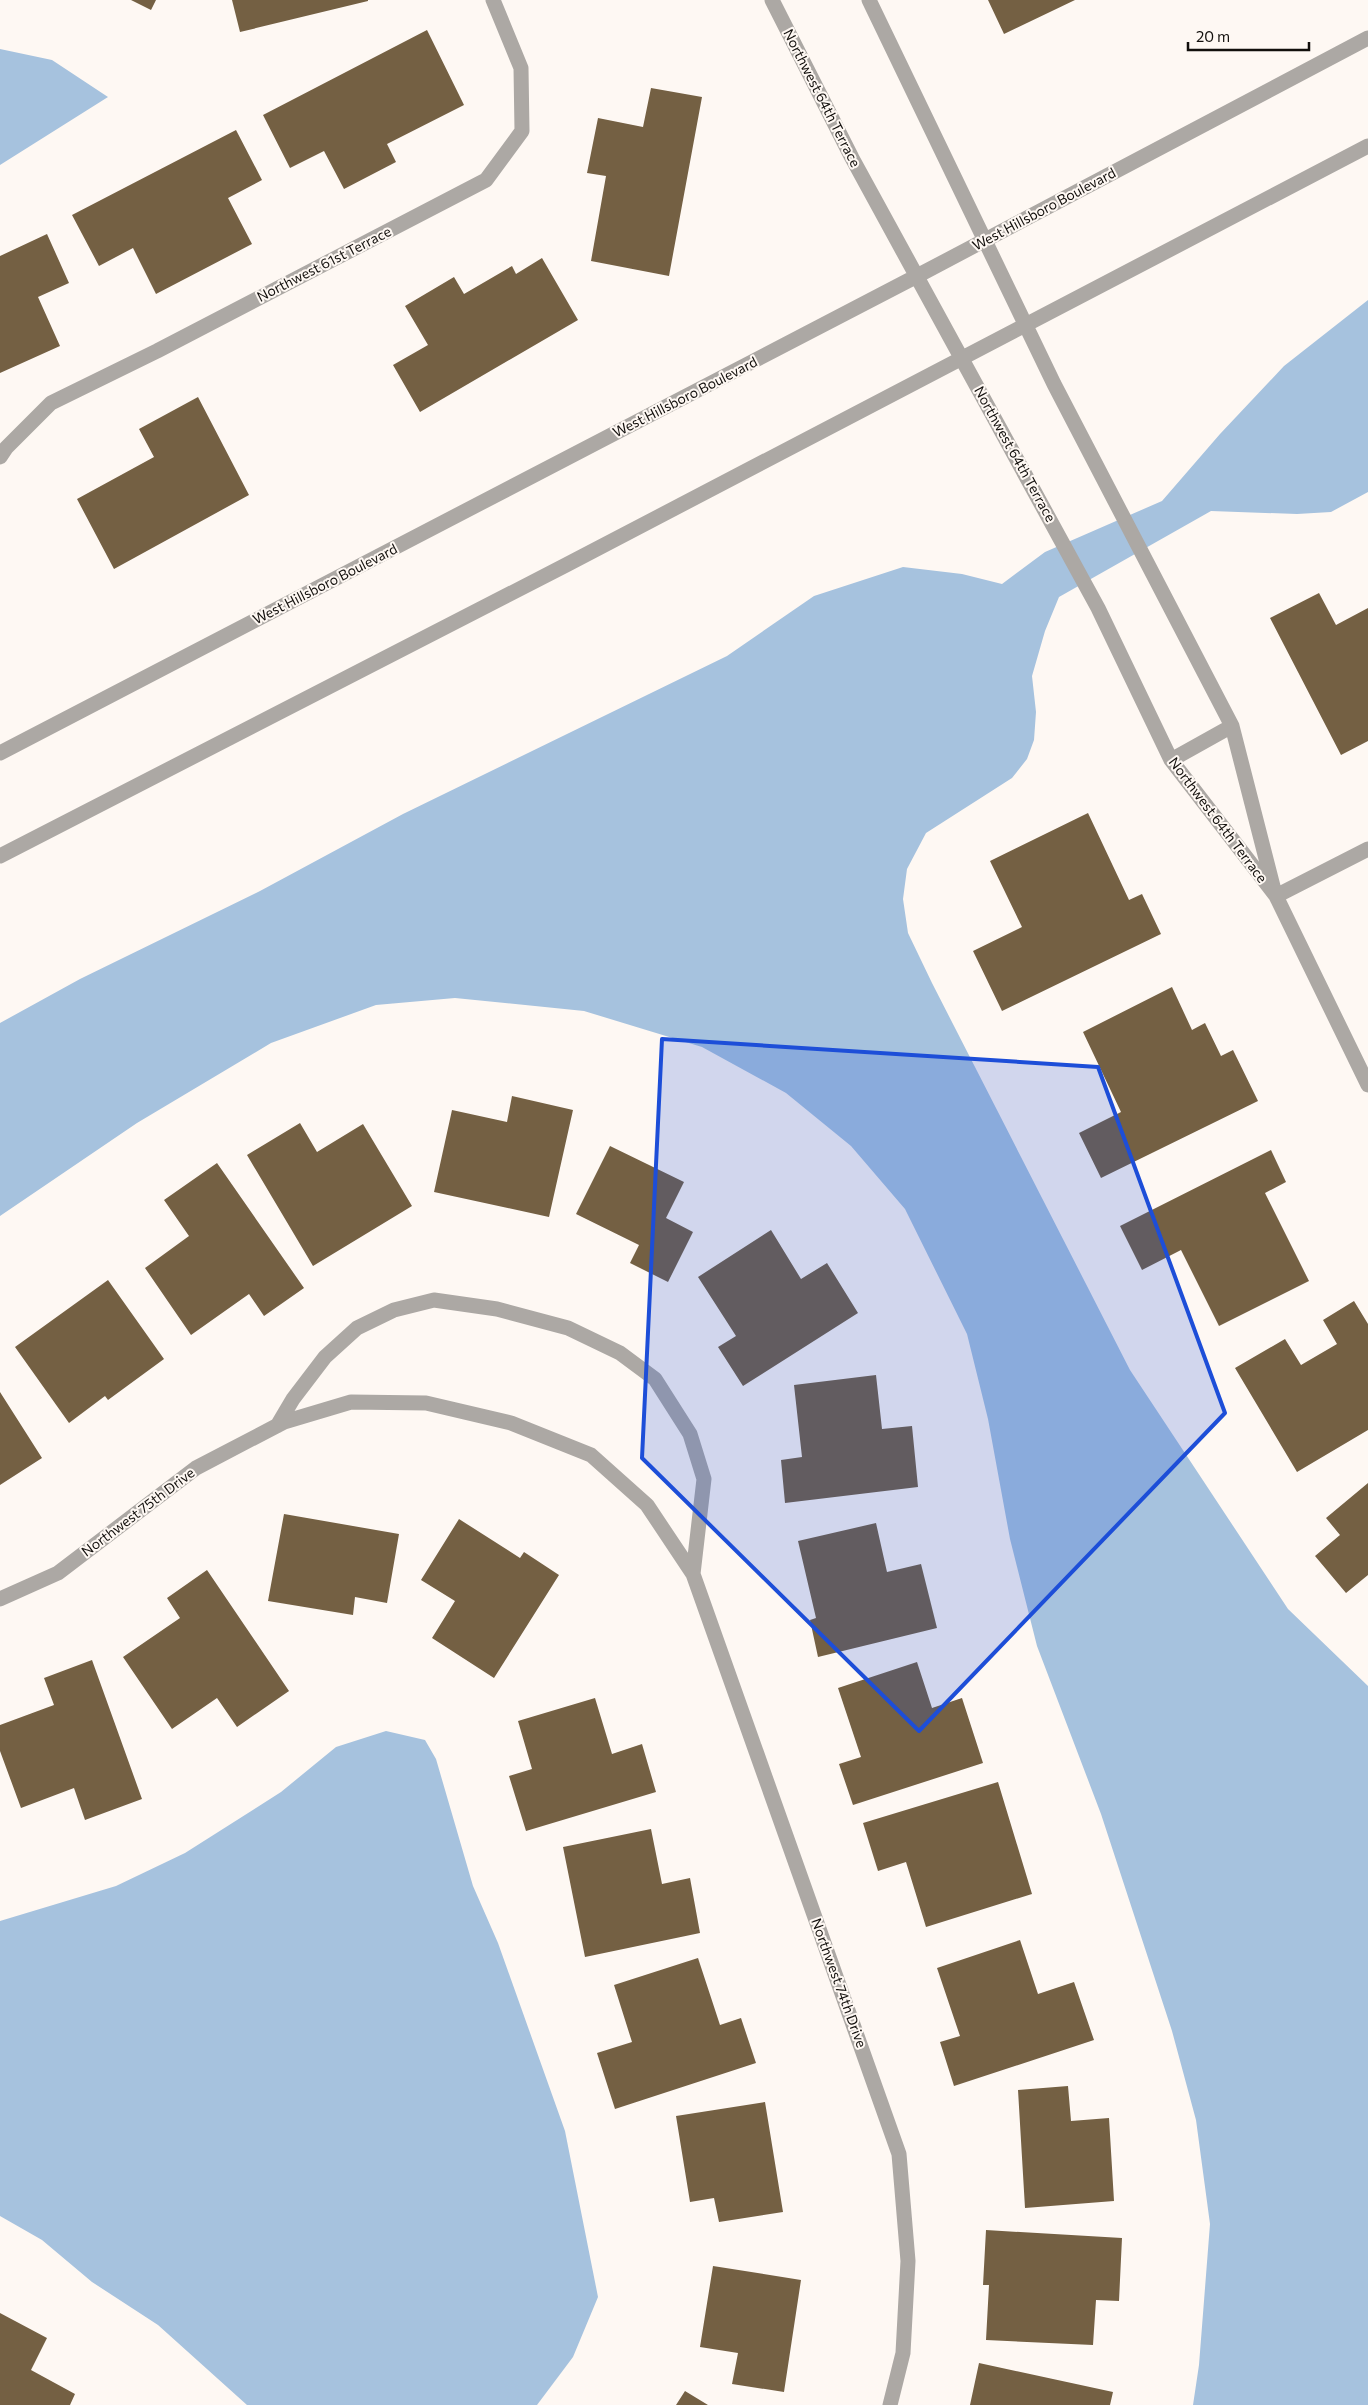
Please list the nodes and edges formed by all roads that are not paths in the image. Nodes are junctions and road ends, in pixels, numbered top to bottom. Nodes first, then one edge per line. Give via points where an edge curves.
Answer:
1 (493, 0) edge
2 (772, 0) edge
3 (869, 0) edge
4 (1368, 38) edge
5 (1368, 146) edge
6 (986, 240) junction
7 (917, 276) junction
8 (1026, 325) junction
9 (962, 359) junction
10 (0, 457) edge
11 (1232, 726) junction
12 (0, 753) edge
13 (1171, 760) junction
14 (1368, 849) edge
15 (0, 856) edge
16 (1276, 896) junction
17 (1368, 1085) edge
18 (511, 1423) joint
19 (277, 1426) junction
20 (693, 1574) junction
21 (0, 1599) edge
22 (890, 2405) edge

1 - 10 street, Northwest 61st Terrace via 521,68 522,131 486,180 51,404
2 - 7 street, Northwest 64th Terrace via 852,158
3 - 6 street, Northwest 64th Terrace
4 - 6 street, West Hillsboro Boulevard
5 - 8 street
6 - 7 street, West Hillsboro Boulevard
6 - 8 street, Northwest 64th Terrace
7 - 9 street, Northwest 64th Terrace
7 - 12 street, West Hillsboro Boulevard
8 - 9 street
8 - 11 street, Northwest 64th Terrace
9 - 13 street, Northwest 64th Terrace via 1098,608
9 - 15 street
11 - 13 street
11 - 16 street, Northwest 64th Terrace
13 - 16 street, Northwest 64th Terrace
14 - 16 street
16 - 17 street, Northwest 64th Terrace
18 - 19 street, Northwest 75th Drive via 426,1403 351,1402
18 - 20 street, Northwest 74th Drive via 591,1455 646,1505
19 - 20 street, Northwest 74th Drive via 325,1357 357,1328 394,1310 434,1300 497,1309 568,1328 620,1353 655,1378 690,1434 704,1479
19 - 21 street, Northwest 75th Drive via 196,1468 58,1573
20 - 22 street, Northwest 74th Drive via 899,2154 908,2261 904,2353

